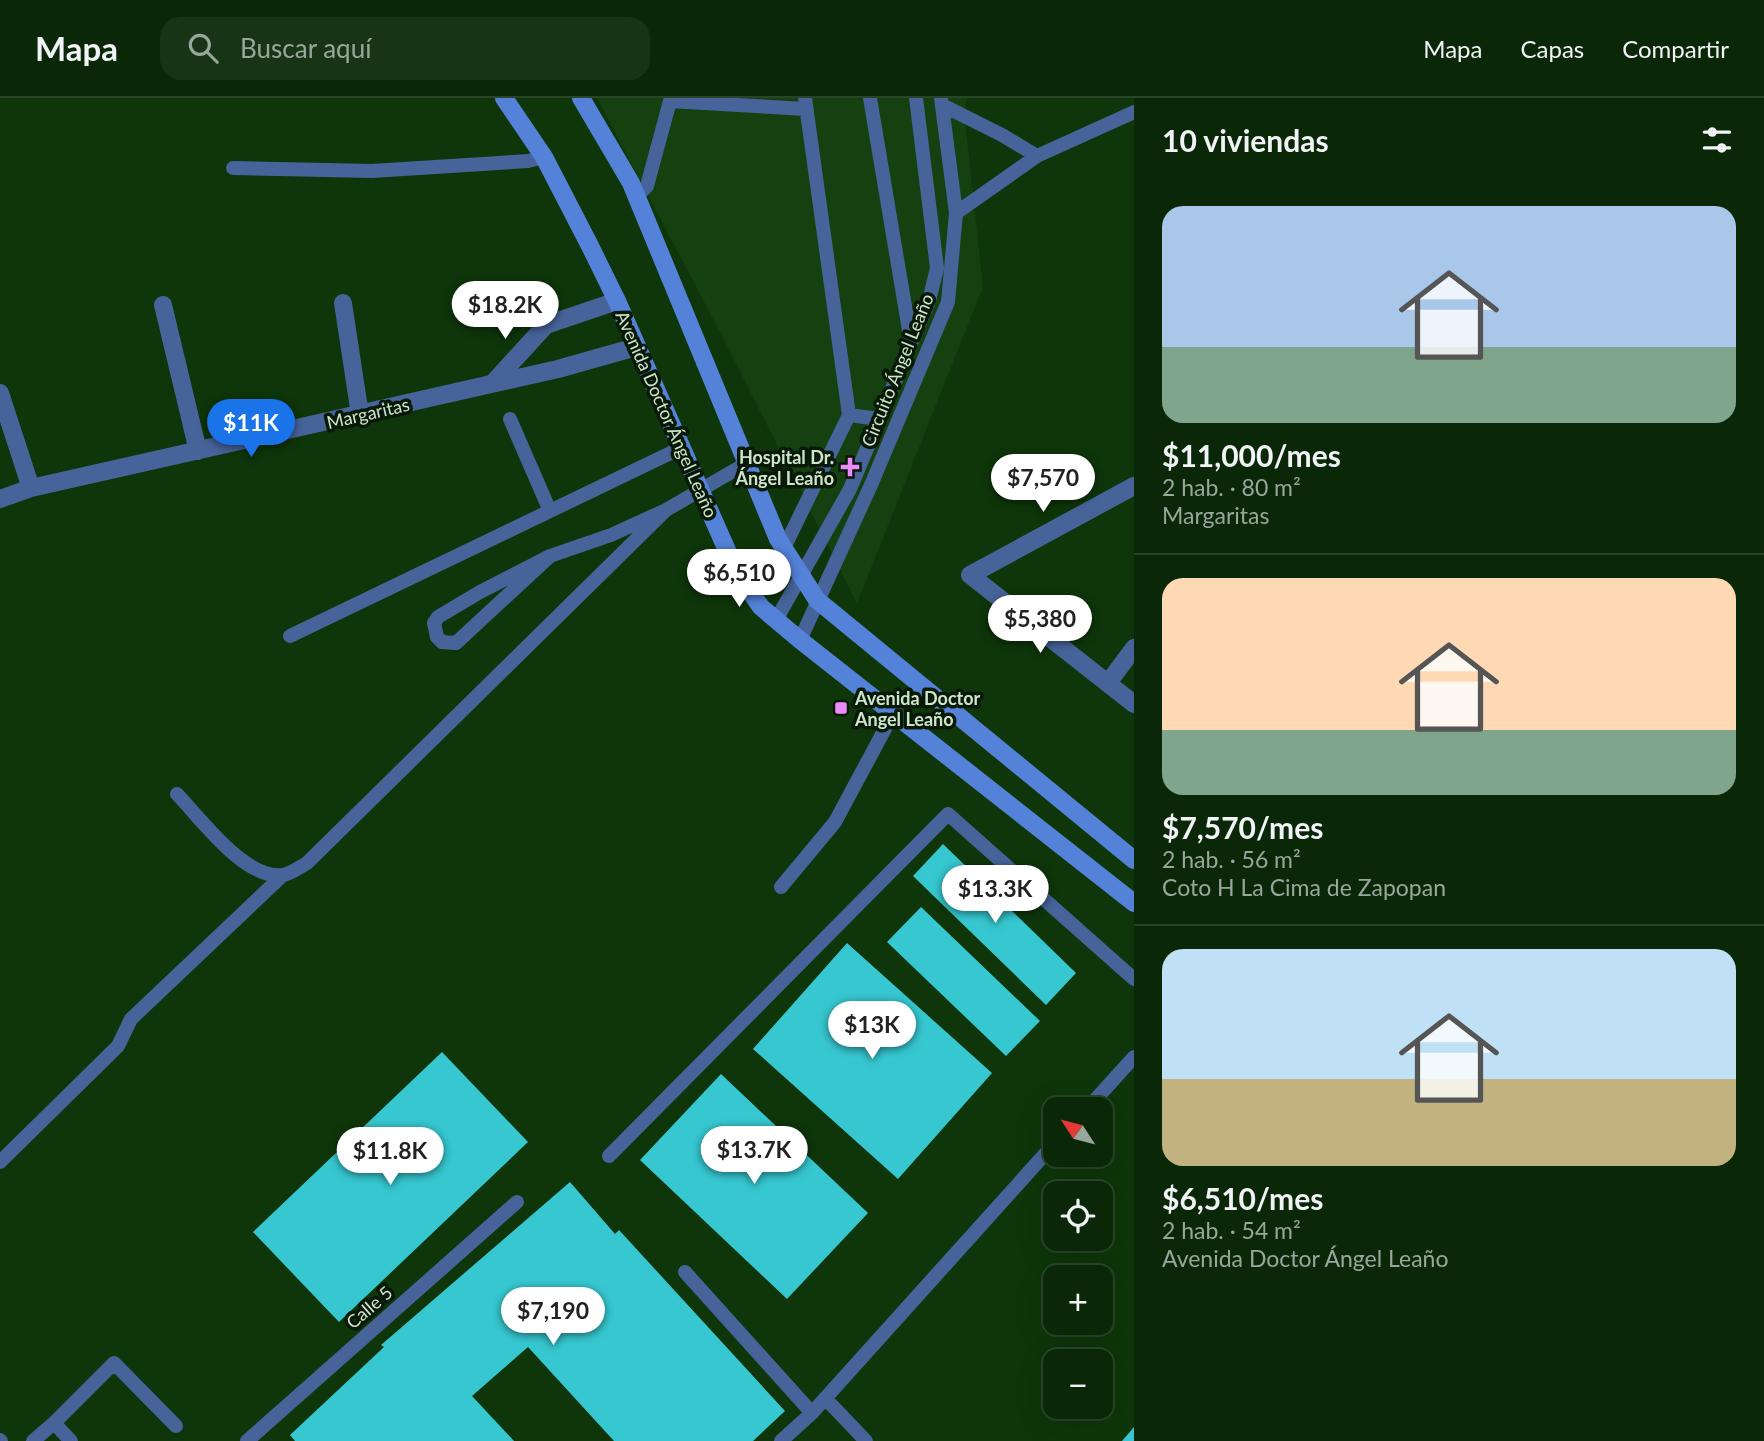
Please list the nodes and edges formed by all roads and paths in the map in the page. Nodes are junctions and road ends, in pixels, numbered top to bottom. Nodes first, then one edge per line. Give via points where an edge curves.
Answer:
1 (504, 98) edge
2 (581, 98) edge
3 (870, 98) edge
4 (916, 98) edge
5 (942, 101) edge
6 (806, 104) edge
7 (1133, 114) edge
8 (544, 156) junction
9 (1037, 156) junction
10 (233, 169) dead end
11 (636, 197) junction
12 (956, 213) junction
13 (617, 300) junction
14 (344, 303) dead end
15 (163, 305) dead end
16 (912, 343) junction
17 (636, 347) junction
18 (492, 384) junction
19 (0, 393) edge
20 (360, 415) junction
21 (849, 415) junction
22 (510, 419) dead end
23 (879, 419) junction
24 (681, 448) junction
25 (198, 451) junction
26 (747, 463) junction
27 (1134, 486) edge
28 (30, 488) junction
29 (700, 491) junction
30 (0, 499) edge
31 (666, 510) junction
32 (550, 511) junction
33 (611, 535) junction
34 (784, 548) junction
35 (625, 551) junction
36 (550, 556) junction
37 (802, 576) junction
38 (817, 600) junction
39 (776, 620) junction
40 (290, 636) dead end
41 (800, 640) junction
42 (1134, 648) edge
43 (1108, 683) junction
44 (1134, 704) edge
45 (893, 714) junction
46 (177, 794) dead end
47 (1134, 860) edge
48 (283, 875) junction
49 (781, 887) dead end
50 (1134, 903) edge
51 (1134, 979) edge
52 (1134, 1057) edge
53 (1098, 1097) edge
54 (609, 1156) dead end
55 (1043, 1156) edge
56 (4, 1158) edge
57 (517, 1202) dead end
58 (685, 1272) dead end
59 (825, 1398) junction
60 (812, 1413) junction
61 (54, 1423) junction
62 (176, 1426) dead end
63 (33, 1441) edge
64 (71, 1441) edge
65 (247, 1441) edge
66 (781, 1441) edge
67 (866, 1441) edge

1 - 8 street, Avenida Doctor Ángel Leaño
2 - 11 street
3 - 16 lane
4 - 16 lane via 937,268
5 - 9 lane
5 - 12 lane, Circuito Ángel Leaño
6 - 11 lane via 670,101 647,186
6 - 21 lane
7 - 9 lane
8 - 10 lane via 528,162 372,171
8 - 13 street, Avenida Doctor Ángel Leaño
9 - 12 lane
11 - 26 street
12 - 38 lane, Circuito Ángel Leaño via 948,302
13 - 17 street, Avenida Doctor Ángel Leaño
13 - 18 street via 546,325
14 - 20 street
15 - 25 street
16 - 23 lane
17 - 18 street, Margaritas
17 - 24 street, Avenida Doctor Ángel Leaño
18 - 20 street, Margaritas
19 - 28 street
20 - 25 street, Margaritas
21 - 23 lane
21 - 34 lane
22 - 32 lane
23 - 37 lane via 850,489
24 - 29 street, Avenida Doctor Ángel Leaño
24 - 32 lane
25 - 28 street, Margaritas
26 - 29 lane
26 - 34 street
27 - 43 street via 971,575
28 - 30 street, Margaritas
29 - 31 lane
29 - 39 street, Avenida Doctor Ángel Leaño via 737,573
31 - 33 lane
31 - 35 lane
32 - 40 lane
33 - 35 lane
33 - 36 lane
34 - 37 street
35 - 48 lane via 307,863
36 - 36 lane via 438,617 434,623 438,637 456,643
37 - 38 street
37 - 39 lane
38 - 41 lane, Circuito Ángel Leaño
38 - 47 street
39 - 41 street, Avenida Doctor Ángel Leaño
41 - 45 street, Avenida Doctor Ángel Leaño
42 - 43 street
43 - 44 street
45 - 49 lane via 835,822
45 - 50 street, Avenida Doctor Ángel Leaño
46 - 48 lane via 232,853 256,871
48 - 56 lane via 131,1019 118,1046
51 - 54 lane via 948,814
52 - 53 lane
55 - 59 lane
57 - 65 lane, Calle 5
58 - 60 lane
59 - 60 lane
59 - 67 lane
60 - 66 lane
61 - 62 lane via 114,1363
61 - 63 lane
61 - 64 lane

